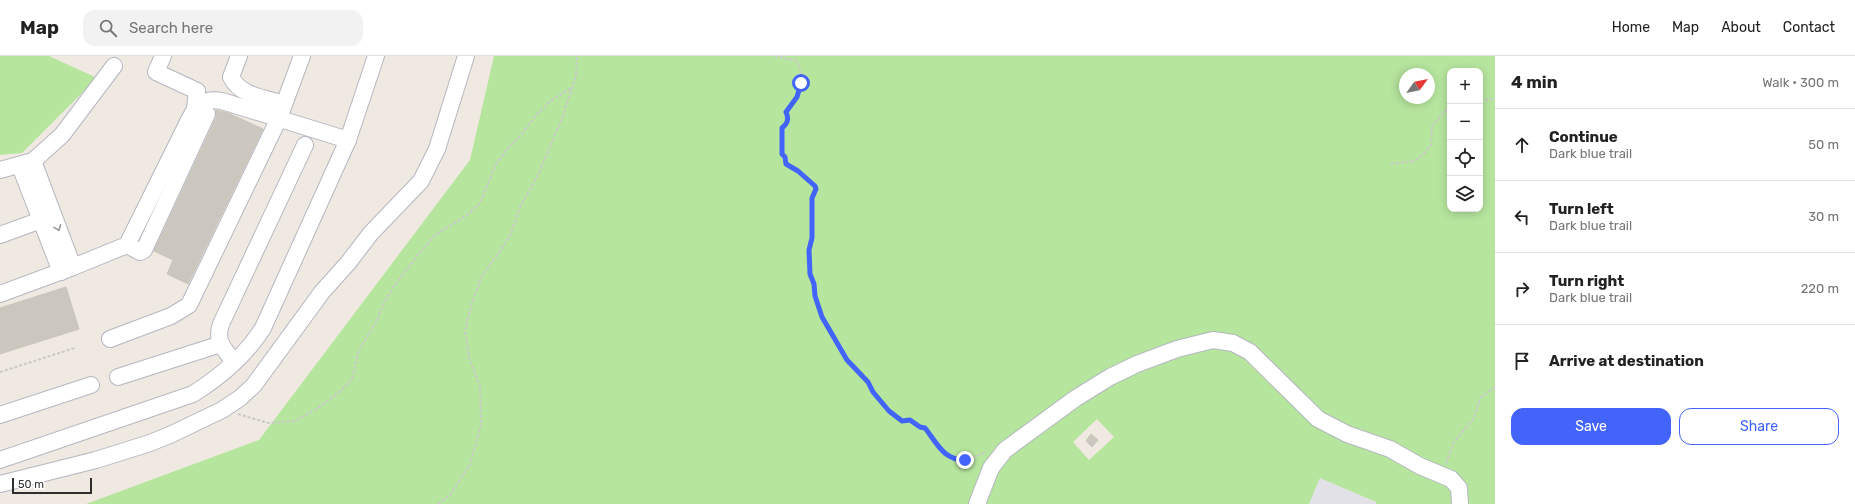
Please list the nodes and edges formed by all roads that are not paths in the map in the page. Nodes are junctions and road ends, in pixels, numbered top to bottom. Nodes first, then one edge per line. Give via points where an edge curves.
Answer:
1 (163, 56) edge
2 (239, 56) edge
3 (302, 56) edge
4 (376, 56) edge
5 (466, 56) edge
6 (114, 66) dead end
7 (201, 111) junction
8 (282, 111) junction
9 (348, 140) junction
10 (305, 145) dead end
11 (26, 164) junction
12 (0, 170) edge
13 (41, 220) junction
14 (0, 235) edge
15 (67, 270) junction
16 (0, 294) edge
17 (110, 339) dead end
18 (221, 344) junction
19 (234, 362) junction
20 (118, 377) dead end
21 (91, 385) dead end
22 (0, 415) edge
23 (0, 460) edge
24 (0, 484) edge
25 (1459, 488) junction
26 (977, 504) edge
27 (1460, 504) edge
28 (1470, 504) edge

1 - 7 street via 156,72 197,91
2 - 8 street via 231,77 234,84 242,91
3 - 8 street
4 - 9 street
5 - 24 street via 437,148 421,181 371,233 322,292 254,385 240,398 222,410 150,443 96,460
6 - 11 street via 62,135
7 - 8 street via 201,103 213,99
7 - 15 street via 144,250 140,252 127,245
8 - 9 street
8 - 17 street via 189,305 171,316
9 - 19 street via 263,328 254,342
10 - 18 street via 220,324 218,333
11 - 12 street
11 - 13 street
11 -> 15 street
13 - 14 street
13 - 15 street
15 - 16 street
18 - 19 street
18 - 20 street
19 - 23 street via 193,394
21 - 22 street
25 - 26 street via 1451,479 1318,419 1250,352 1233,344 1213,340 1156,356 1110,377 1076,398 1005,450 991,468
25 - 27 street
25 - 28 street

